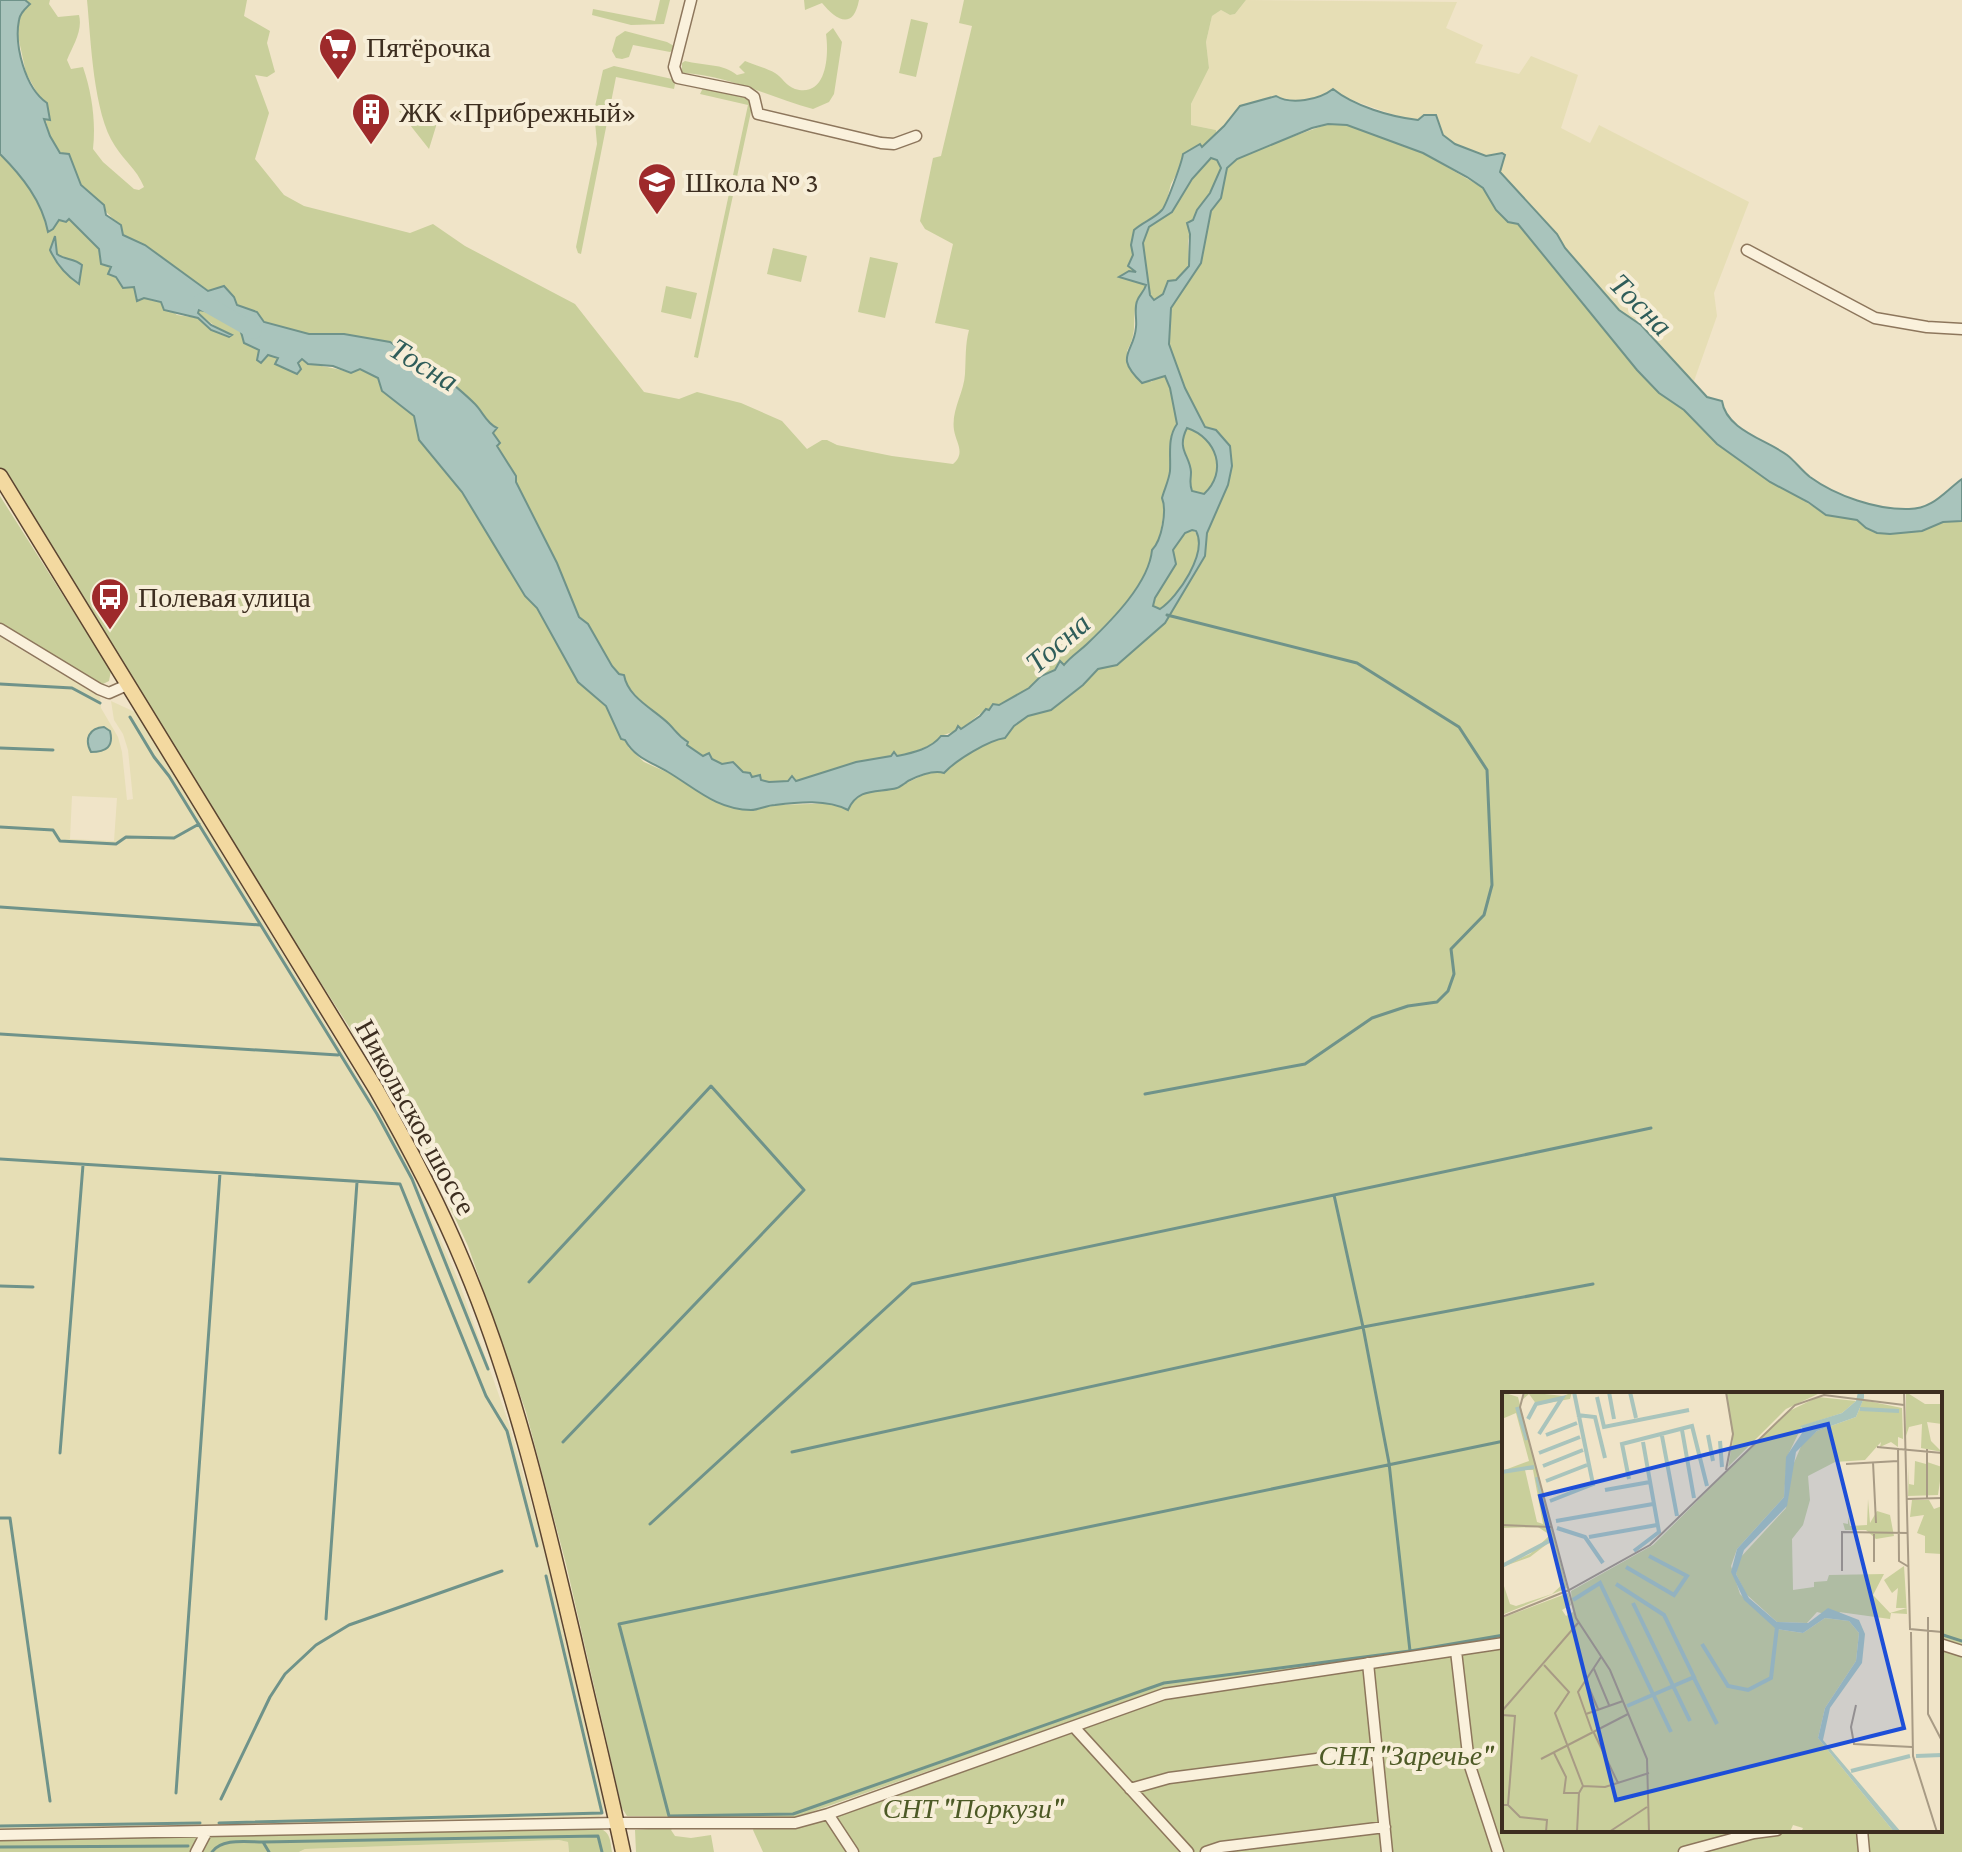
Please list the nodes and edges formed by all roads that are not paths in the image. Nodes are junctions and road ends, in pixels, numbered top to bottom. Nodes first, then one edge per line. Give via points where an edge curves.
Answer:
1 (691, 0) edge
2 (916, 136) dead end
3 (1747, 250) dead end
4 (1962, 329) edge
5 (0, 476) edge
6 (0, 629) edge
7 (127, 685) junction
8 (1502, 1643) edge
9 (1942, 1645) edge
10 (1456, 1651) junction
11 (1962, 1651) edge
12 (1368, 1663) junction
13 (1074, 1727) junction
14 (1378, 1751) junction
15 (1130, 1789) junction
16 (828, 1814) junction
17 (617, 1823) junction
18 (1385, 1827) junction
19 (207, 1831) junction
20 (1762, 1832) edge
21 (1862, 1832) edge
22 (0, 1835) edge
23 (196, 1852) edge
24 (623, 1852) edge
25 (853, 1852) edge
26 (1188, 1852) edge
27 (1206, 1852) edge
28 (1387, 1852) edge
29 (1498, 1852) edge
30 (1684, 1852) edge
31 (1864, 1852) edge

1 - 2 street via 674,67 678,78 747,92 754,97 758,114 777,119 881,143
3 - 4 street via 1875,318
5 - 7 main road, Никольское шоссе
6 - 7 street via 99,689 109,693
7 - 17 main road, Никольское шоссе via 400,1130 464,1263 537,1489
8 - 10 street
9 - 11 street
10 - 12 street
10 - 29 street via 1469,1763
12 - 13 street via 1164,1694
12 - 14 street
13 - 15 street
13 - 16 street
14 - 15 street via 1169,1778
14 - 18 street
15 - 26 street
16 - 17 street via 795,1823
16 - 25 street
17 - 19 street
17 - 24 main road, Никольское шоссе
18 - 27 street
18 - 28 street
19 - 22 street
19 - 23 street
20 - 30 street
21 - 31 street

